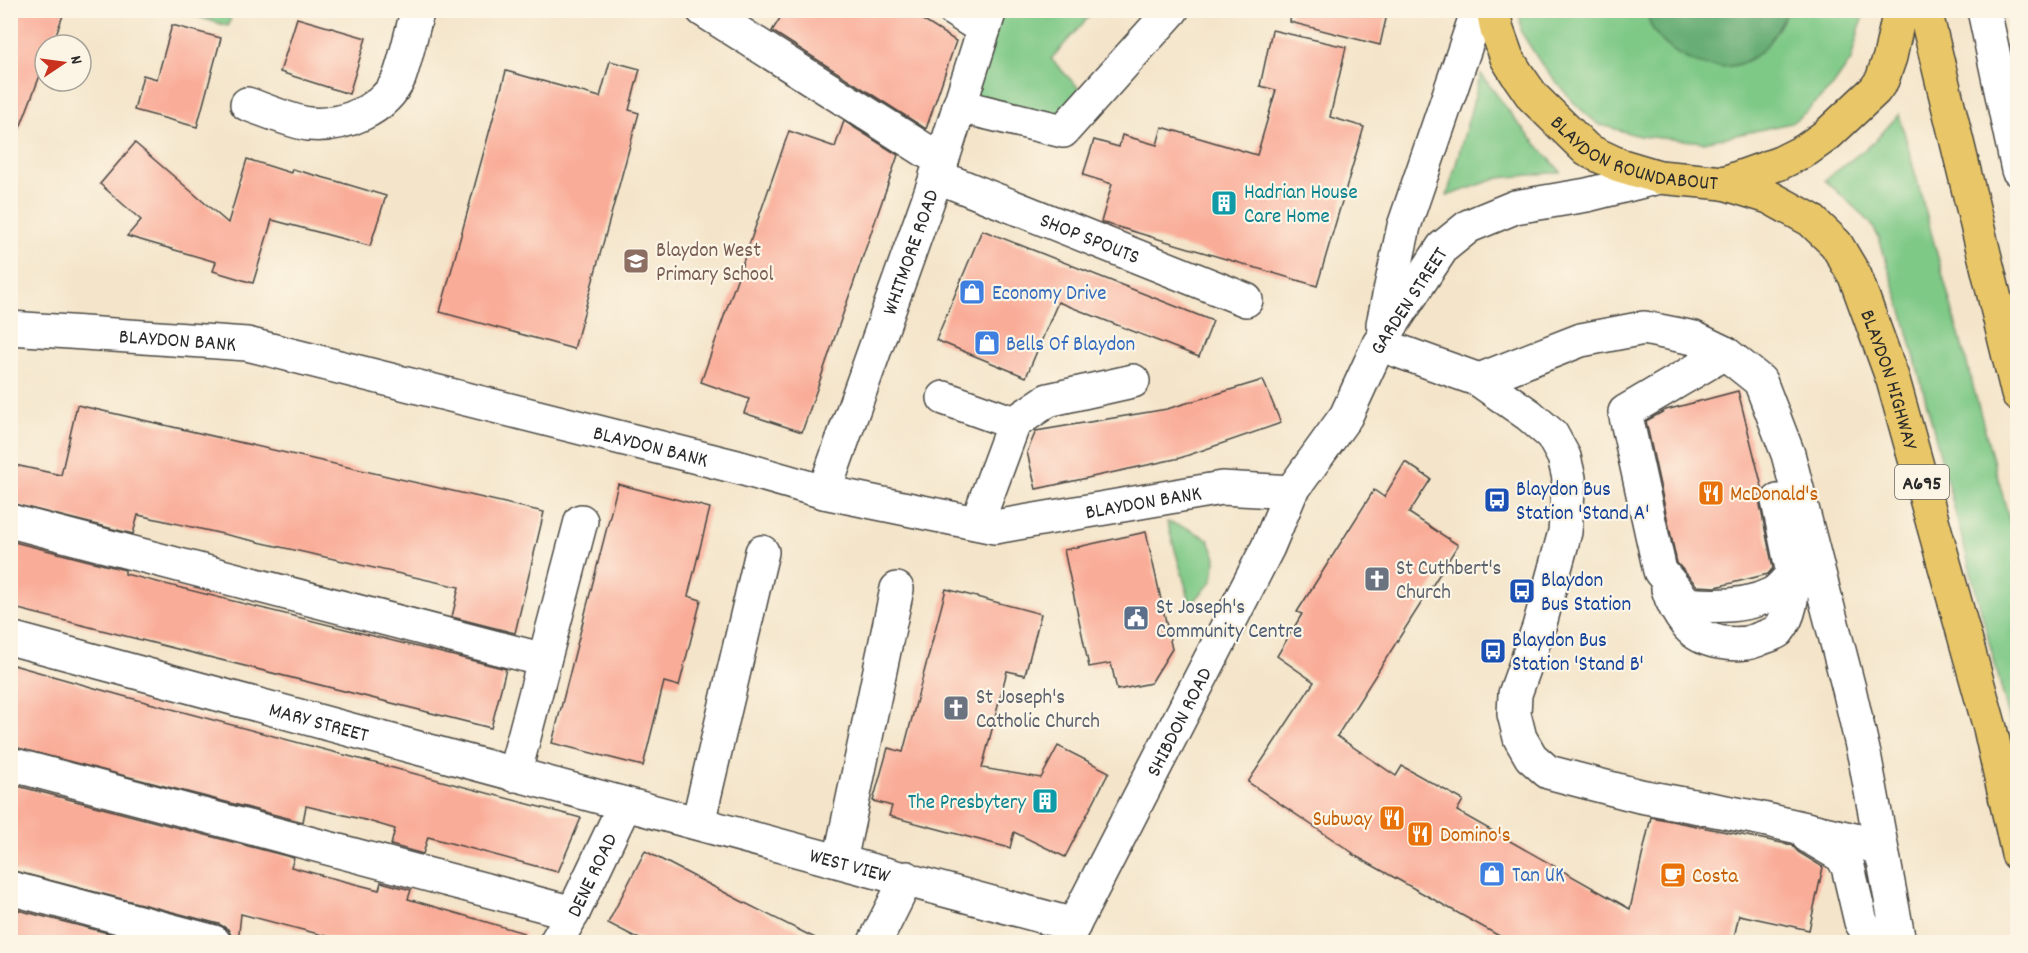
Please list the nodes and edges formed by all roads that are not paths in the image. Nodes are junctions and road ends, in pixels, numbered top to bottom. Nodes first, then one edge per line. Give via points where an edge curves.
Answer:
1 (418, 10) edge
2 (703, 10) edge
3 (954, 10) edge
4 (1172, 10) edge
5 (1478, 10) edge
6 (1493, 10) edge
7 (1900, 10) edge
8 (1925, 10) edge
9 (1984, 10) edge
10 (987, 20) edge
11 (247, 104) dead end
12 (959, 105) junction
13 (939, 168) junction
14 (2018, 170) edge
15 (1659, 177) junction
16 (1724, 183) junction
17 (1246, 300) dead end
18 (10, 328) edge
19 (1379, 344) junction
20 (1725, 353) junction
21 (1479, 380) junction
22 (1133, 381) dead end
23 (1760, 381) junction
24 (2018, 394) edge
25 (944, 398) dead end
26 (1014, 423) junction
27 (824, 492) junction
28 (1291, 492) junction
29 (10, 521) edge
30 (581, 521) dead end
31 (977, 524) junction
32 (762, 552) dead end
33 (897, 589) dead end
34 (10, 638) edge
35 (544, 660) junction
36 (10, 764) edge
37 (514, 775) junction
38 (626, 804) junction
39 (1758, 818) junction
40 (698, 824) junction
41 (2018, 854) edge
42 (840, 861) junction
43 (1884, 861) junction
44 (907, 878) junction
45 (10, 888) edge
46 (567, 933) edge
47 (1070, 934) edge
48 (214, 942) edge
49 (875, 942) edge
50 (1874, 942) edge
51 (1899, 942) edge

1 - 11 street via 398,79 371,110 340,121 308,124
2 - 13 street, SHOP SPOUTS
3 - 10 street
4 - 12 street via 1064,131
5 - 19 street, GARDEN STREET via 1404,226
6 - 15 main road, BLAYDON ROUNDABOUT via 1507,58 1533,97 1561,126 1587,150
7 - 16 main road, BLAYDON ROUNDABOUT via 1890,57 1875,90 1806,150
8 - 24 main road
9 - 14 street
10 - 12 street, WHITMORE ROAD
12 - 13 street, WHITMORE ROAD
13 - 17 street, SHOP SPOUTS
13 - 27 street, WHITMORE ROAD
15 - 16 main road, BLAYDON ROUNDABOUT
15 - 19 street, GARDEN STREET via 1515,207 1469,226 1443,247
16 - 41 main road, BLAYDON HIGHWAY / A695 via 1769,196 1811,220 1836,244 1855,276 1893,380 1990,728
18 - 27 street, BLAYDON BANK via 248,344
19 - 21 street
19 - 28 street, SHIBDON ROAD via 1346,416
20 - 21 street via 1694,338 1644,328 1581,340
20 - 23 street
20 - 23 street via 1624,412 1660,571 1687,604 1727,606 1774,593 1793,574 1762,422
21 - 39 street via 1552,435 1564,457 1569,478 1565,532 1539,627 1515,694 1514,714 1520,738 1531,757 1548,772 1640,796
22 - 26 street via 1048,400
23 - 43 street via 1788,454 1851,699
25 - 26 street
26 - 31 street
27 - 31 street, BLAYDON BANK
28 - 31 street, BLAYDON BANK via 1222,488 995,527
28 - 47 street, SHIBDON ROAD via 1268,546
29 - 35 street
30 - 35 street
32 - 40 street
33 - 42 street
34 - 37 street, MARY STREET
35 - 37 street
36 - 46 street
37 - 38 street, MARY STREET
38 - 40 street, WEST VIEW
38 - 46 street, DENE ROAD
39 - 43 street via 1856,840 1879,851
39 - 50 street via 1812,837 1842,856 1861,922
40 - 42 street, WEST VIEW
42 - 44 street, WEST VIEW
43 - 51 street
44 - 47 street, WEST VIEW
44 - 49 street
45 - 48 street

